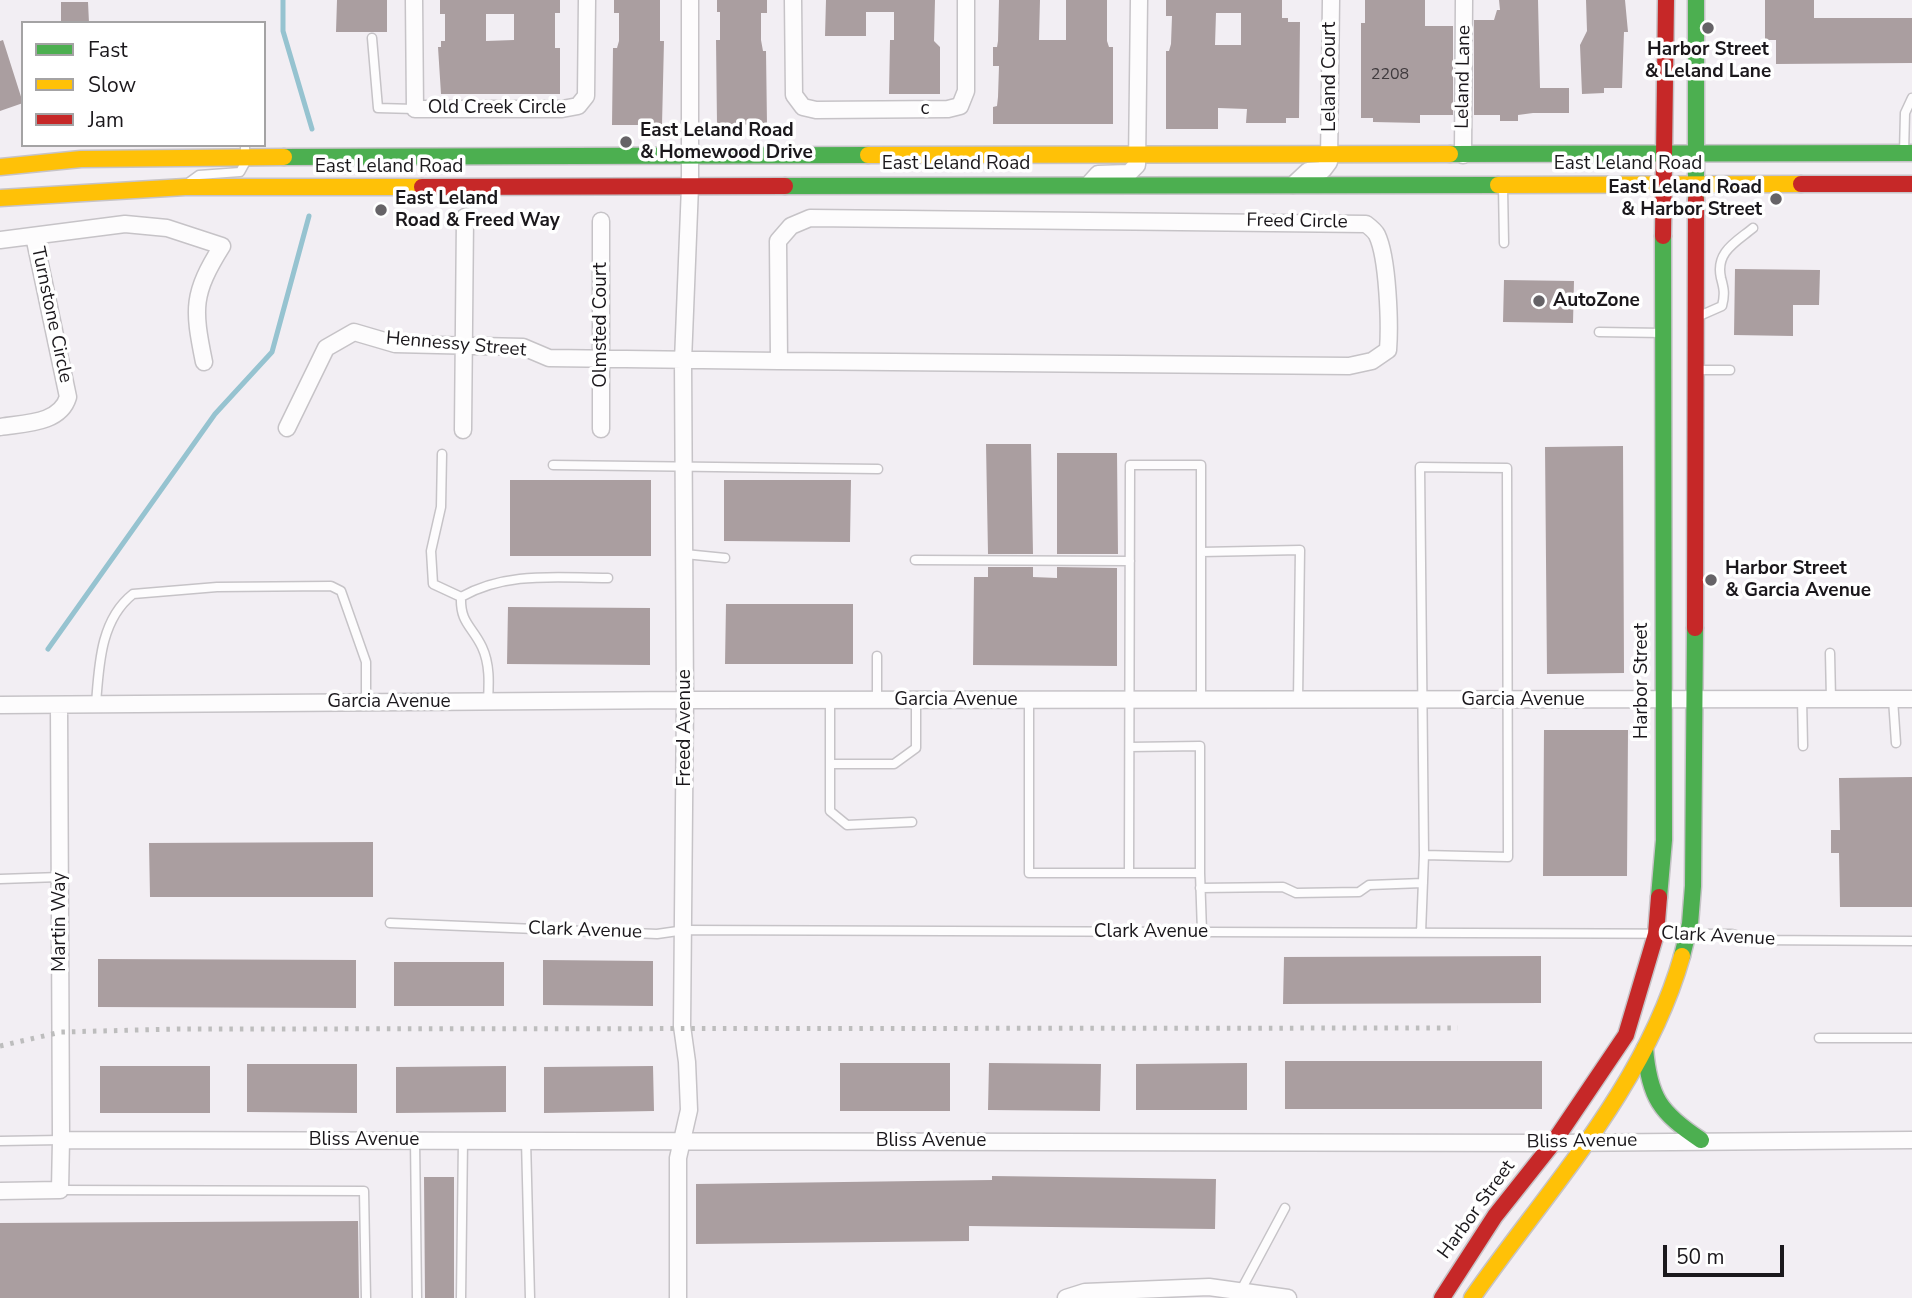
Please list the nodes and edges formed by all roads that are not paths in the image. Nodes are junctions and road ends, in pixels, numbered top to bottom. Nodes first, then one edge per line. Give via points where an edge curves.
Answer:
1 (414, 0) edge
2 (587, 0) edge
3 (690, 0) edge
4 (793, 0) edge
5 (966, 0) edge
6 (1139, 0) edge
7 (1331, 0) edge
8 (1464, 0) edge
9 (1666, 0) edge
10 (1696, 0) edge
11 (372, 38) dead end
12 (1912, 99) edge
13 (415, 109) junction
14 (245, 152) edge
15 (1908, 153) edge
16 (1138, 155) junction
17 (1329, 155) junction
18 (1463, 155) junction
19 (1663, 155) junction
20 (1698, 155) junction
21 (690, 156) junction
22 (0, 167) edge
23 (1088, 184) junction
24 (1912, 184) edge
25 (1293, 185) junction
26 (1697, 185) junction
27 (690, 186) junction
28 (1503, 186) junction
29 (1663, 186) junction
30 (185, 187) junction
31 (0, 198) edge
32 (465, 217) dead end
33 (601, 221) dead end
34 (1754, 228) dead end
35 (34, 236) junction
36 (0, 240) edge
37 (1504, 243) dead end
38 (1697, 317) junction
39 (1599, 332) dead end
40 (1663, 333) junction
41 (462, 344) junction
42 (601, 360) junction
43 (779, 361) junction
44 (204, 362) dead end
45 (683, 362) junction
46 (1696, 370) junction
47 (1730, 370) dead end
48 (0, 427) edge
49 (287, 428) dead end
50 (463, 429) dead end
51 (600, 429) dead end
52 (442, 454) dead end
53 (684, 464) junction
54 (553, 465) dead end
55 (878, 468) dead end
56 (1201, 552) junction
57 (685, 554) junction
58 (725, 558) dead end
59 (915, 560) dead end
60 (1130, 561) junction
61 (608, 578) dead end
62 (461, 597) junction
63 (1830, 653) dead end
64 (877, 656) dead end
65 (685, 699) junction
66 (916, 699) junction
67 (1029, 699) junction
68 (1802, 699) junction
69 (1831, 699) junction
70 (1893, 699) junction
71 (1912, 699) edge
72 (830, 700) junction
73 (877, 700) junction
74 (1130, 700) junction
75 (1201, 700) junction
76 (1298, 700) junction
77 (1423, 700) junction
78 (1508, 700) junction
79 (1663, 700) junction
80 (1694, 700) junction
81 (488, 701) junction
82 (366, 702) junction
83 (96, 704) junction
84 (0, 705) edge
85 (59, 705) junction
86 (1896, 743) dead end
87 (1802, 746) dead end
88 (1130, 747) junction
89 (830, 764) junction
90 (912, 822) dead end
91 (1424, 855) junction
92 (1129, 873) junction
93 (1200, 873) junction
94 (60, 877) junction
95 (0, 879) edge
96 (1423, 883) junction
97 (1200, 888) junction
98 (390, 923) dead end
99 (685, 930) junction
100 (1202, 932) junction
101 (1421, 933) junction
102 (1656, 934) junction
103 (1688, 935) junction
104 (1912, 941) edge
105 (1819, 1038) dead end
106 (1912, 1038) edge
107 (1645, 1048) junction
108 (61, 1140) junction
109 (415, 1140) junction
110 (463, 1140) junction
111 (526, 1140) junction
112 (683, 1140) junction
113 (1701, 1140) junction
114 (1912, 1140) edge
115 (0, 1141) edge
116 (1587, 1141) junction
117 (1553, 1143) junction
118 (0, 1191) edge
119 (60, 1191) junction
120 (1285, 1208) dead end
121 (1240, 1292) junction
122 (366, 1298) edge
123 (417, 1298) edge
124 (461, 1298) edge
125 (530, 1298) edge
126 (678, 1298) edge
127 (1066, 1298) edge
128 (1288, 1298) edge
129 (1442, 1298) edge
130 (1472, 1298) edge

1 - 13 street, Old Creek Circle
2 - 13 street, Old Creek Circle via 586,92 578,106
3 - 21 street, Freed Avenue
4 - 5 street, c via 793,91 797,102 811,109 956,108 966,91
6 - 16 street
7 - 17 street, Leland Court
8 - 18 street, Leland Lane
9 - 19 main road, Harbor Street
10 - 20 main road
11 - 13 lane via 378,108
12 - 15 lane via 1905,113
14 - 21 main road, East Leland Road
14 - 22 main road, East Leland Road
14 - 30 lane via 240,173 199,175
15 - 20 main road, East Leland Road
16 - 17 main road, East Leland Road
16 - 21 main road, East Leland Road
16 - 23 street via 1133,172 1098,174
17 - 18 main road, East Leland Road
17 - 25 street via 1325,169 1308,171
18 - 19 main road, East Leland Road
19 - 20 main road, East Leland Road
19 - 29 main road, Harbor Street
20 - 26 main road
21 - 27 street, Freed Avenue
23 - 25 main road, East Leland Road
23 - 27 main road, East Leland Road
24 - 26 main road, East Leland Road
25 - 28 main road, East Leland Road
26 - 29 main road, East Leland Road
26 - 38 main road
27 - 30 main road, East Leland Road
27 - 45 street, Freed Avenue
28 - 29 main road, East Leland Road
28 - 37 lane
29 - 40 main road, Harbor Street
30 - 31 main road, East Leland Road
32 - 41 street
33 - 42 street, Olmsted Court
34 - 38 lane via 1721,258 1726,292 1722,306
35 - 36 street
35 - 44 street via 125,224 167,228 222,246 202,278 195,304
35 - 48 street, Turnstone Circle via 68,397 64,409 52,418
38 - 46 main road
39 - 40 lane
40 - 79 main road, Harbor Street
41 - 42 street, Hennessy Street via 523,347 549,358
41 - 49 street, Hennessy Street via 395,344 354,332 326,348
41 - 50 street
42 - 45 street, Hennessy Street
42 - 51 street, Olmsted Court
43 - 43 street, Freed Circle via 1349,366 1372,361 1388,350 1382,257 1377,233 1366,223 810,218 791,226 779,241
43 - 45 street, Freed Circle
45 - 53 street, Freed Avenue
46 - 47 lane
46 - 80 main road
52 - 62 lane via 441,507 431,551 433,584
53 - 54 lane
53 - 55 lane
53 - 57 street, Freed Avenue
56 - 60 lane via 1201,465 1130,465
56 - 75 lane
56 - 76 lane via 1300,551
57 - 58 lane
57 - 65 street, Freed Avenue
59 - 60 lane
60 - 74 lane
61 - 62 lane via 513,578
62 - 81 lane via 461,615 482,648 489,676
63 - 69 lane
64 - 73 lane
65 - 72 street, Garcia Avenue
65 - 81 street, Garcia Avenue
65 - 99 street, Freed Avenue
66 - 67 street, Garcia Avenue
66 - 73 street, Garcia Avenue
66 - 89 lane via 916,748 894,764
67 - 74 street, Garcia Avenue
67 - 92 lane via 1029,873
68 - 69 street, Garcia Avenue
68 - 80 street, Garcia Avenue
68 - 87 lane
69 - 70 street, Garcia Avenue
70 - 71 street, Garcia Avenue
70 - 86 lane
72 - 73 street, Garcia Avenue
72 - 89 lane
74 - 75 street, Garcia Avenue
74 - 88 lane
75 - 76 street, Garcia Avenue
76 - 77 street, Garcia Avenue
77 - 78 street, Garcia Avenue
77 - 78 lane via 1420,467 1507,468
77 - 91 lane
78 - 79 street, Garcia Avenue
78 - 91 lane via 1508,857
79 - 80 street, Garcia Avenue
79 - 102 main road, Harbor Street via 1664,840
80 - 103 main road via 1695,835
81 - 82 street, Garcia Avenue
82 - 83 street, Garcia Avenue
82 - 83 lane via 366,662 341,591 331,586 306,586 133,594 103,640
83 - 85 street, Garcia Avenue
84 - 85 street, Garcia Avenue
85 - 94 street, Martin Way
88 - 92 lane
88 - 93 lane via 1200,747
89 - 90 lane via 830,811 847,825
91 - 96 lane
92 - 93 lane
93 - 97 lane
94 - 95 lane
94 - 108 street, Martin Way
96 - 97 lane via 1369,885 1359,892
96 - 101 lane
97 - 100 lane
98 - 99 lane, Clark Avenue via 657,934
99 - 100 lane, Clark Avenue
99 - 112 street, Freed Avenue via 682,1026 688,1110
100 - 101 lane, Clark Avenue
101 - 102 lane, Clark Avenue
102 - 103 lane, Clark Avenue
102 - 117 main road, Harbor Street via 1626,1035
103 - 104 lane, Clark Avenue
103 - 107 main road via 1668,1000
105 - 106 lane
107 - 113 main road via 1655,1105
107 - 116 main road
108 - 109 street, Bliss Avenue
108 - 115 lane
108 - 119 street
109 - 110 street, Bliss Avenue
109 - 123 lane
110 - 111 street, Bliss Avenue
110 - 124 lane
111 - 112 street, Bliss Avenue
111 - 125 lane
112 - 117 street, Bliss Avenue
112 - 126 street, Freed Avenue via 678,1158
113 - 114 street, Bliss Avenue
113 - 116 street, Bliss Avenue
116 - 117 street, Bliss Avenue
116 - 130 main road
117 - 129 main road, Harbor Street via 1494,1216
118 - 119 street
119 - 122 lane via 364,1191
120 - 121 lane
121 - 127 street via 1209,1287 1085,1292
121 - 128 street

